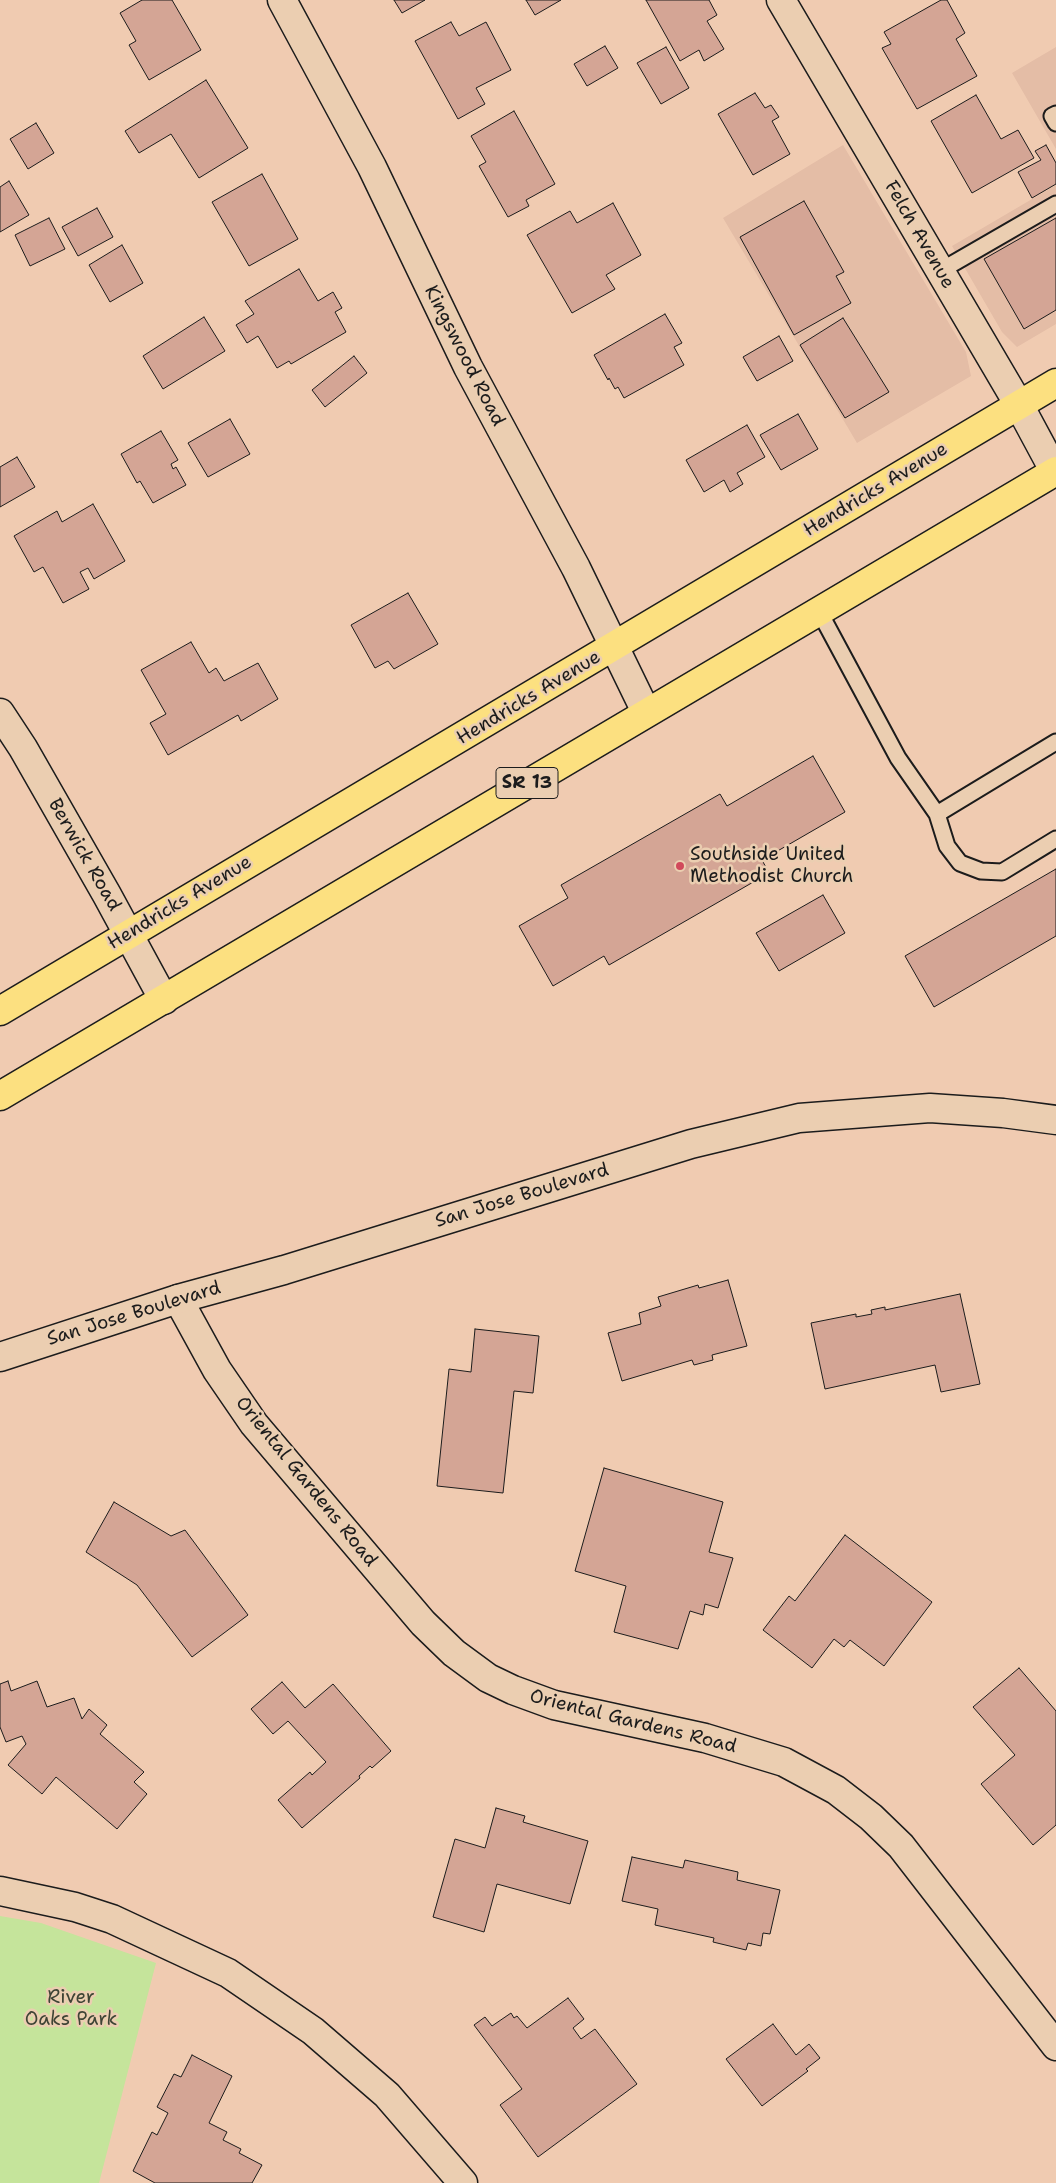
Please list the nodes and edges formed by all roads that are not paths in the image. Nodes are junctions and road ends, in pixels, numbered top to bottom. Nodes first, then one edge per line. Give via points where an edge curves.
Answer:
1 (282, 0) edge
2 (781, 0) edge
3 (1056, 114) edge
4 (1056, 123) edge
5 (1056, 204) edge
6 (940, 271) junction
7 (1056, 383) edge
8 (1019, 405) junction
9 (1056, 473) edge
10 (819, 611) junction
11 (614, 647) junction
12 (646, 712) junction
13 (0, 713) edge
14 (1056, 742) edge
15 (937, 814) junction
16 (1056, 839) edge
17 (129, 933) junction
18 (164, 1000) junction
19 (0, 1011) edge
20 (0, 1096) edge
21 (1056, 1120) edge
22 (178, 1299) junction
23 (0, 1357) edge
24 (0, 1891) edge
25 (1056, 2046) edge
26 (463, 2183) edge

1 - 11 street, Kingswood Road via 372,167 468,367 576,568
2 - 6 street, Felch Avenue
3 - 4 lane via 1052,116
5 - 6 lane
6 - 8 street, Felch Avenue
7 - 8 main road, Hendricks Avenue
8 - 9 street, Felch Avenue
8 - 11 main road, Hendricks Avenue
9 - 10 main road, SR 13
10 - 12 main road, SR 13
10 - 15 lane via 898,758
11 - 12 street, Kingswood Road
11 - 17 main road, Hendricks Avenue
12 - 18 main road, SR 13
13 - 17 street, Berwick Road
14 - 15 lane
15 - 16 lane via 947,846 960,862 981,871 1002,872
17 - 18 street, Berwick Road
17 - 19 main road, Hendricks Avenue
18 - 20 main road, SR 13
21 - 22 street, San Jose Boulevard via 930,1108 799,1118 691,1144 284,1270
22 - 23 street, San Jose Boulevard
22 - 25 street, Oriental Gardens Road via 217,1370 254,1424 422,1623 454,1653 488,1678 554,1705 705,1738 784,1762 836,1790 901,1846
24 - 26 street via 75,1907 112,1919 228,1973 313,2031 387,2095

